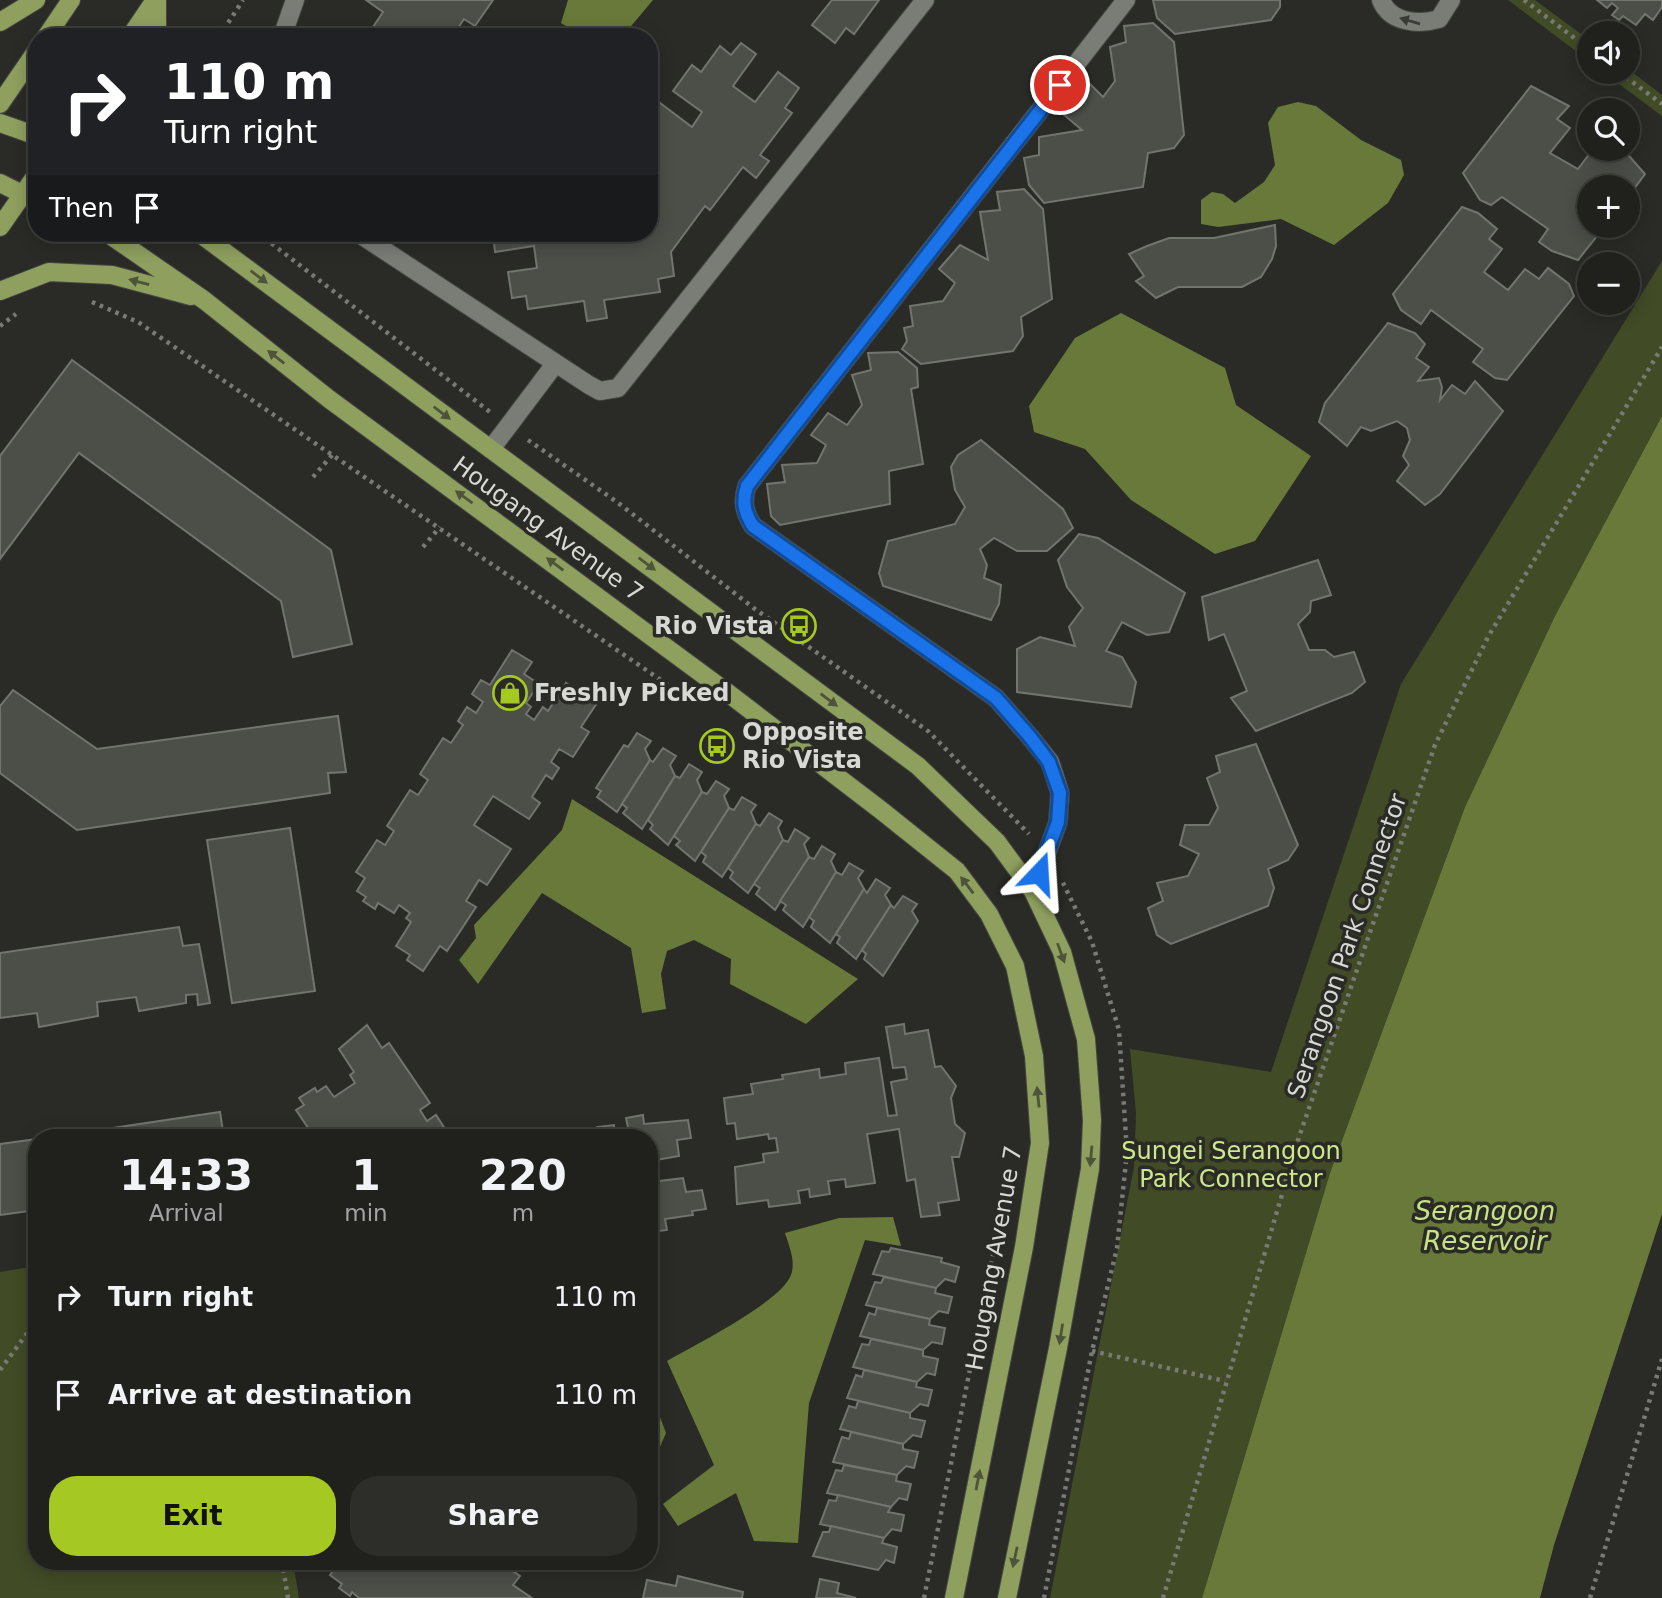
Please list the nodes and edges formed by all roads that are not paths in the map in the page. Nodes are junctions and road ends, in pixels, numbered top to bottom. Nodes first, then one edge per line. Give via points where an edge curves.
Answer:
1 (36, 0) edge
2 (71, 0) edge
3 (156, 0) edge
4 (295, 0) edge
5 (925, 0) edge
6 (1126, 0) edge
7 (1381, 0) edge
8 (1451, 0) edge
9 (0, 22) edge
10 (52, 28) edge
11 (136, 28) edge
12 (157, 28) edge
13 (284, 28) edge
14 (28, 63) edge
15 (0, 104) edge
16 (0, 123) edge
17 (28, 133) edge
18 (0, 183) edge
19 (28, 196) edge
20 (28, 199) edge
21 (0, 227) edge
22 (120, 242) edge
23 (213, 242) edge
24 (372, 242) edge
25 (0, 291) edge
26 (204, 300) junction
27 (555, 363) junction
28 (491, 449) junction
29 (1033, 891) junction
30 (954, 1598) edge
31 (1007, 1598) edge

1 - 9 main road
2 - 10 main road
3 - 11 main road
3 - 12 main road
4 - 13 lane
5 - 27 lane via 618,388 600,391
6 - 29 lane via 744,495 753,526 996,698 1049,762 1060,793 1058,822
8 -> 7 lane via 1439,19 1420,25 1399,18 1384,8
14 - 15 main road
16 - 17 main road
18 - 19 main road
20 - 21 main road
22 - 26 main road, Hougang Avenue 7
23 -> 28 main road, Hougang Avenue 7
24 - 27 lane
26 -> 25 main road via 112,275 49,272
30 -> 26 main road, Hougang Avenue 7 via 1024,1247 1040,1143 1034,1056 1015,966 989,914 957,871 882,811 329,399
27 - 28 lane
28 -> 29 main road, Hougang Avenue 7 via 918,766 997,842
29 -> 31 main road, Hougang Avenue 7 via 1062,952 1086,1039 1092,1143 1058,1348

